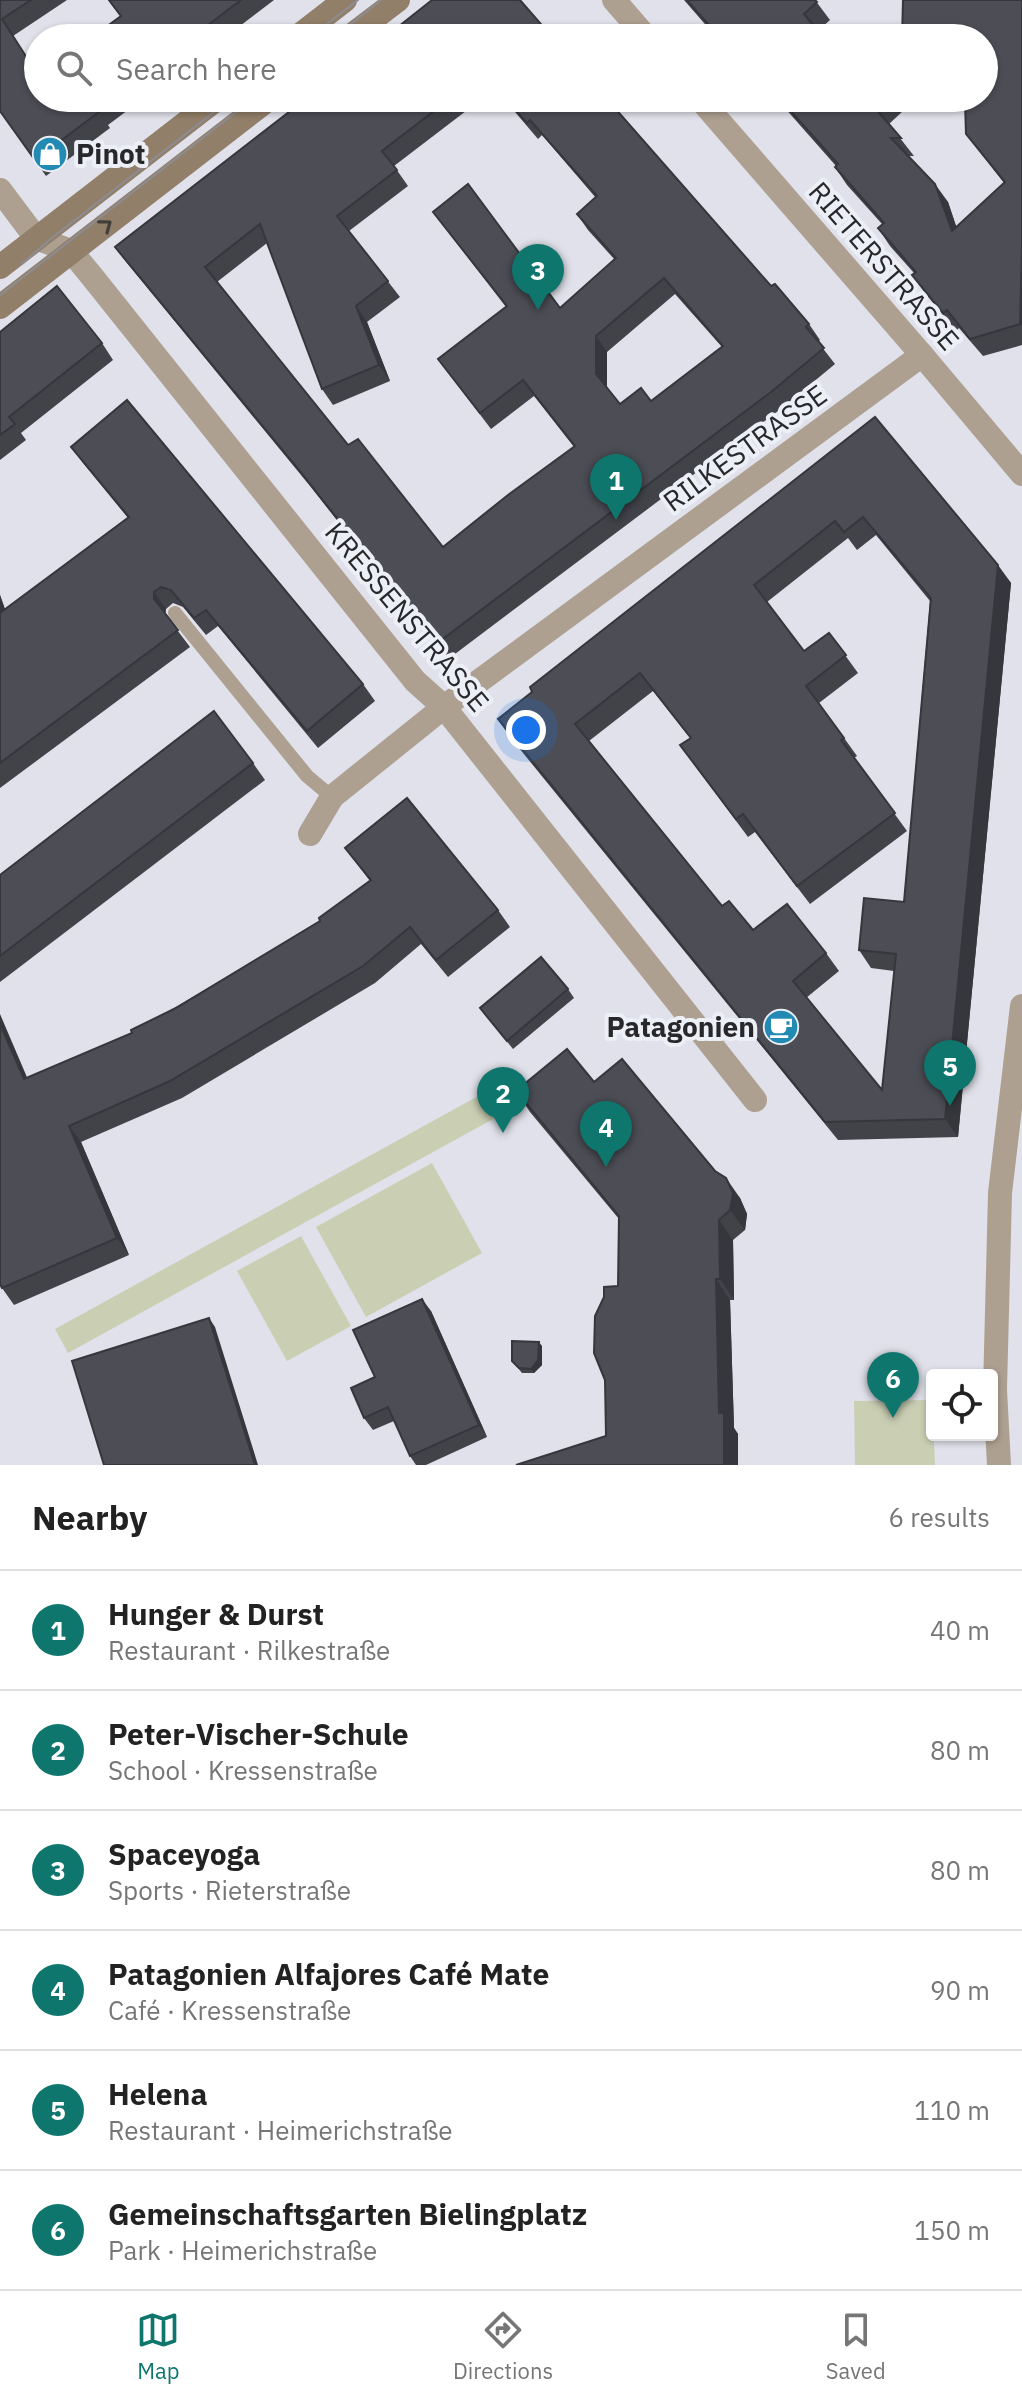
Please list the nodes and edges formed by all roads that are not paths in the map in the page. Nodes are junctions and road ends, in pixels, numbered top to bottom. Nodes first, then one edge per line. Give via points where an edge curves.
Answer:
1 (345, 0) edge
2 (398, 0) edge
3 (614, 0) edge
4 (314, 24) edge
5 (366, 24) edge
6 (635, 24) edge
7 (200, 112) edge
8 (252, 112) edge
9 (711, 112) edge
10 (0, 190) edge
11 (36, 238) junction
12 (71, 251) junction
13 (0, 267) edge
14 (0, 307) edge
15 (922, 355) junction
16 (1022, 474) edge
17 (175, 613) edge
18 (444, 707) junction
19 (332, 797) junction
20 (310, 834) dead end
21 (1022, 1006) edge
22 (755, 1100) dead end
23 (999, 1465) edge

1 - 4 main road
2 - 5 main road
3 - 6 street
7 - 11 main road
12 -> 8 main road
9 - 15 street, RIETERSTRASSE
10 - 11 street
11 - 12 street
11 - 13 main road
12 - 14 main road
12 - 18 street, KRESSENSTRASSE via 415,681
15 - 16 street, RIETERSTRASSE
15 - 18 street, RILKESTRASSE
17 - 19 lane via 307,776
18 - 19 street, RILKESTRASSE
18 - 22 street, KRESSENSTRASSE
19 - 20 street, RILKESTRASSE
21 - 23 street via 1000,1193 995,1390

